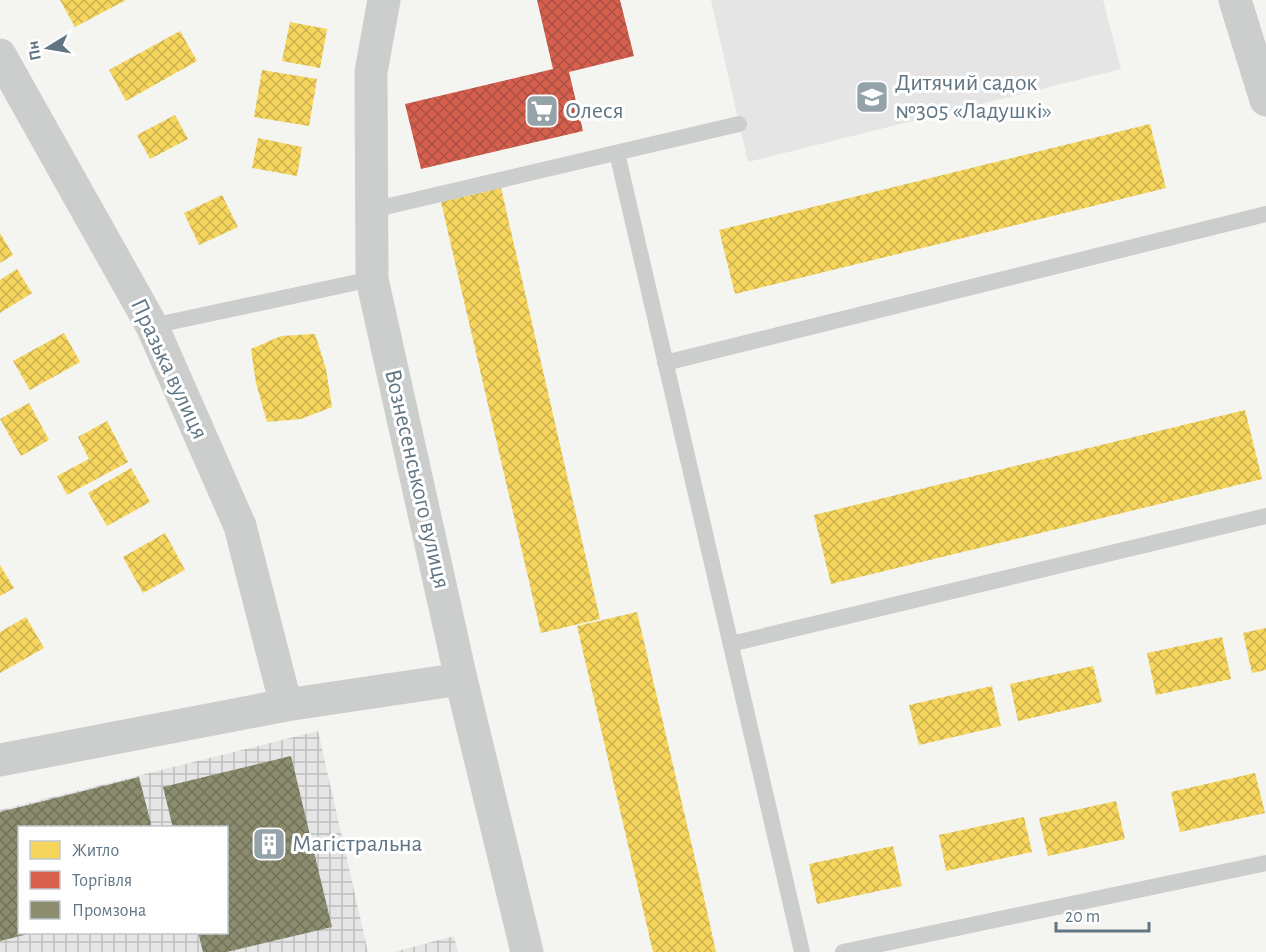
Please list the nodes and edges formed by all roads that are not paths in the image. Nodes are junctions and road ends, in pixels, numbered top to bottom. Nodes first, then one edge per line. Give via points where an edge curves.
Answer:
1 (384, 0) edge
2 (1235, 0) edge
3 (0, 55) edge
4 (1266, 100) edge
5 (739, 124) dead end
6 (617, 153) junction
7 (372, 210) junction
8 (1266, 214) edge
9 (372, 279) junction
10 (152, 326) junction
11 (665, 363) junction
12 (1266, 516) edge
13 (731, 644) junction
14 (461, 679) junction
15 (286, 705) junction
16 (0, 760) edge
17 (1266, 863) edge
18 (527, 952) edge
19 (802, 952) edge
20 (843, 952) edge

1 - 7 street, Вознесенського вулиця via 371,72
2 - 4 street
3 - 10 street, Празька вулиця
5 - 6 lane
6 - 7 lane
6 - 11 lane
7 - 9 street, Вознесенського вулиця
8 - 11 lane
9 - 10 lane
9 - 14 street, Вознесенського вулиця
10 - 15 street, Празька вулиця via 240,526
11 - 13 lane
12 - 13 lane
13 - 19 lane
14 - 15 street
14 - 18 street, Вознесенського вулиця
15 - 16 street
17 - 20 lane

